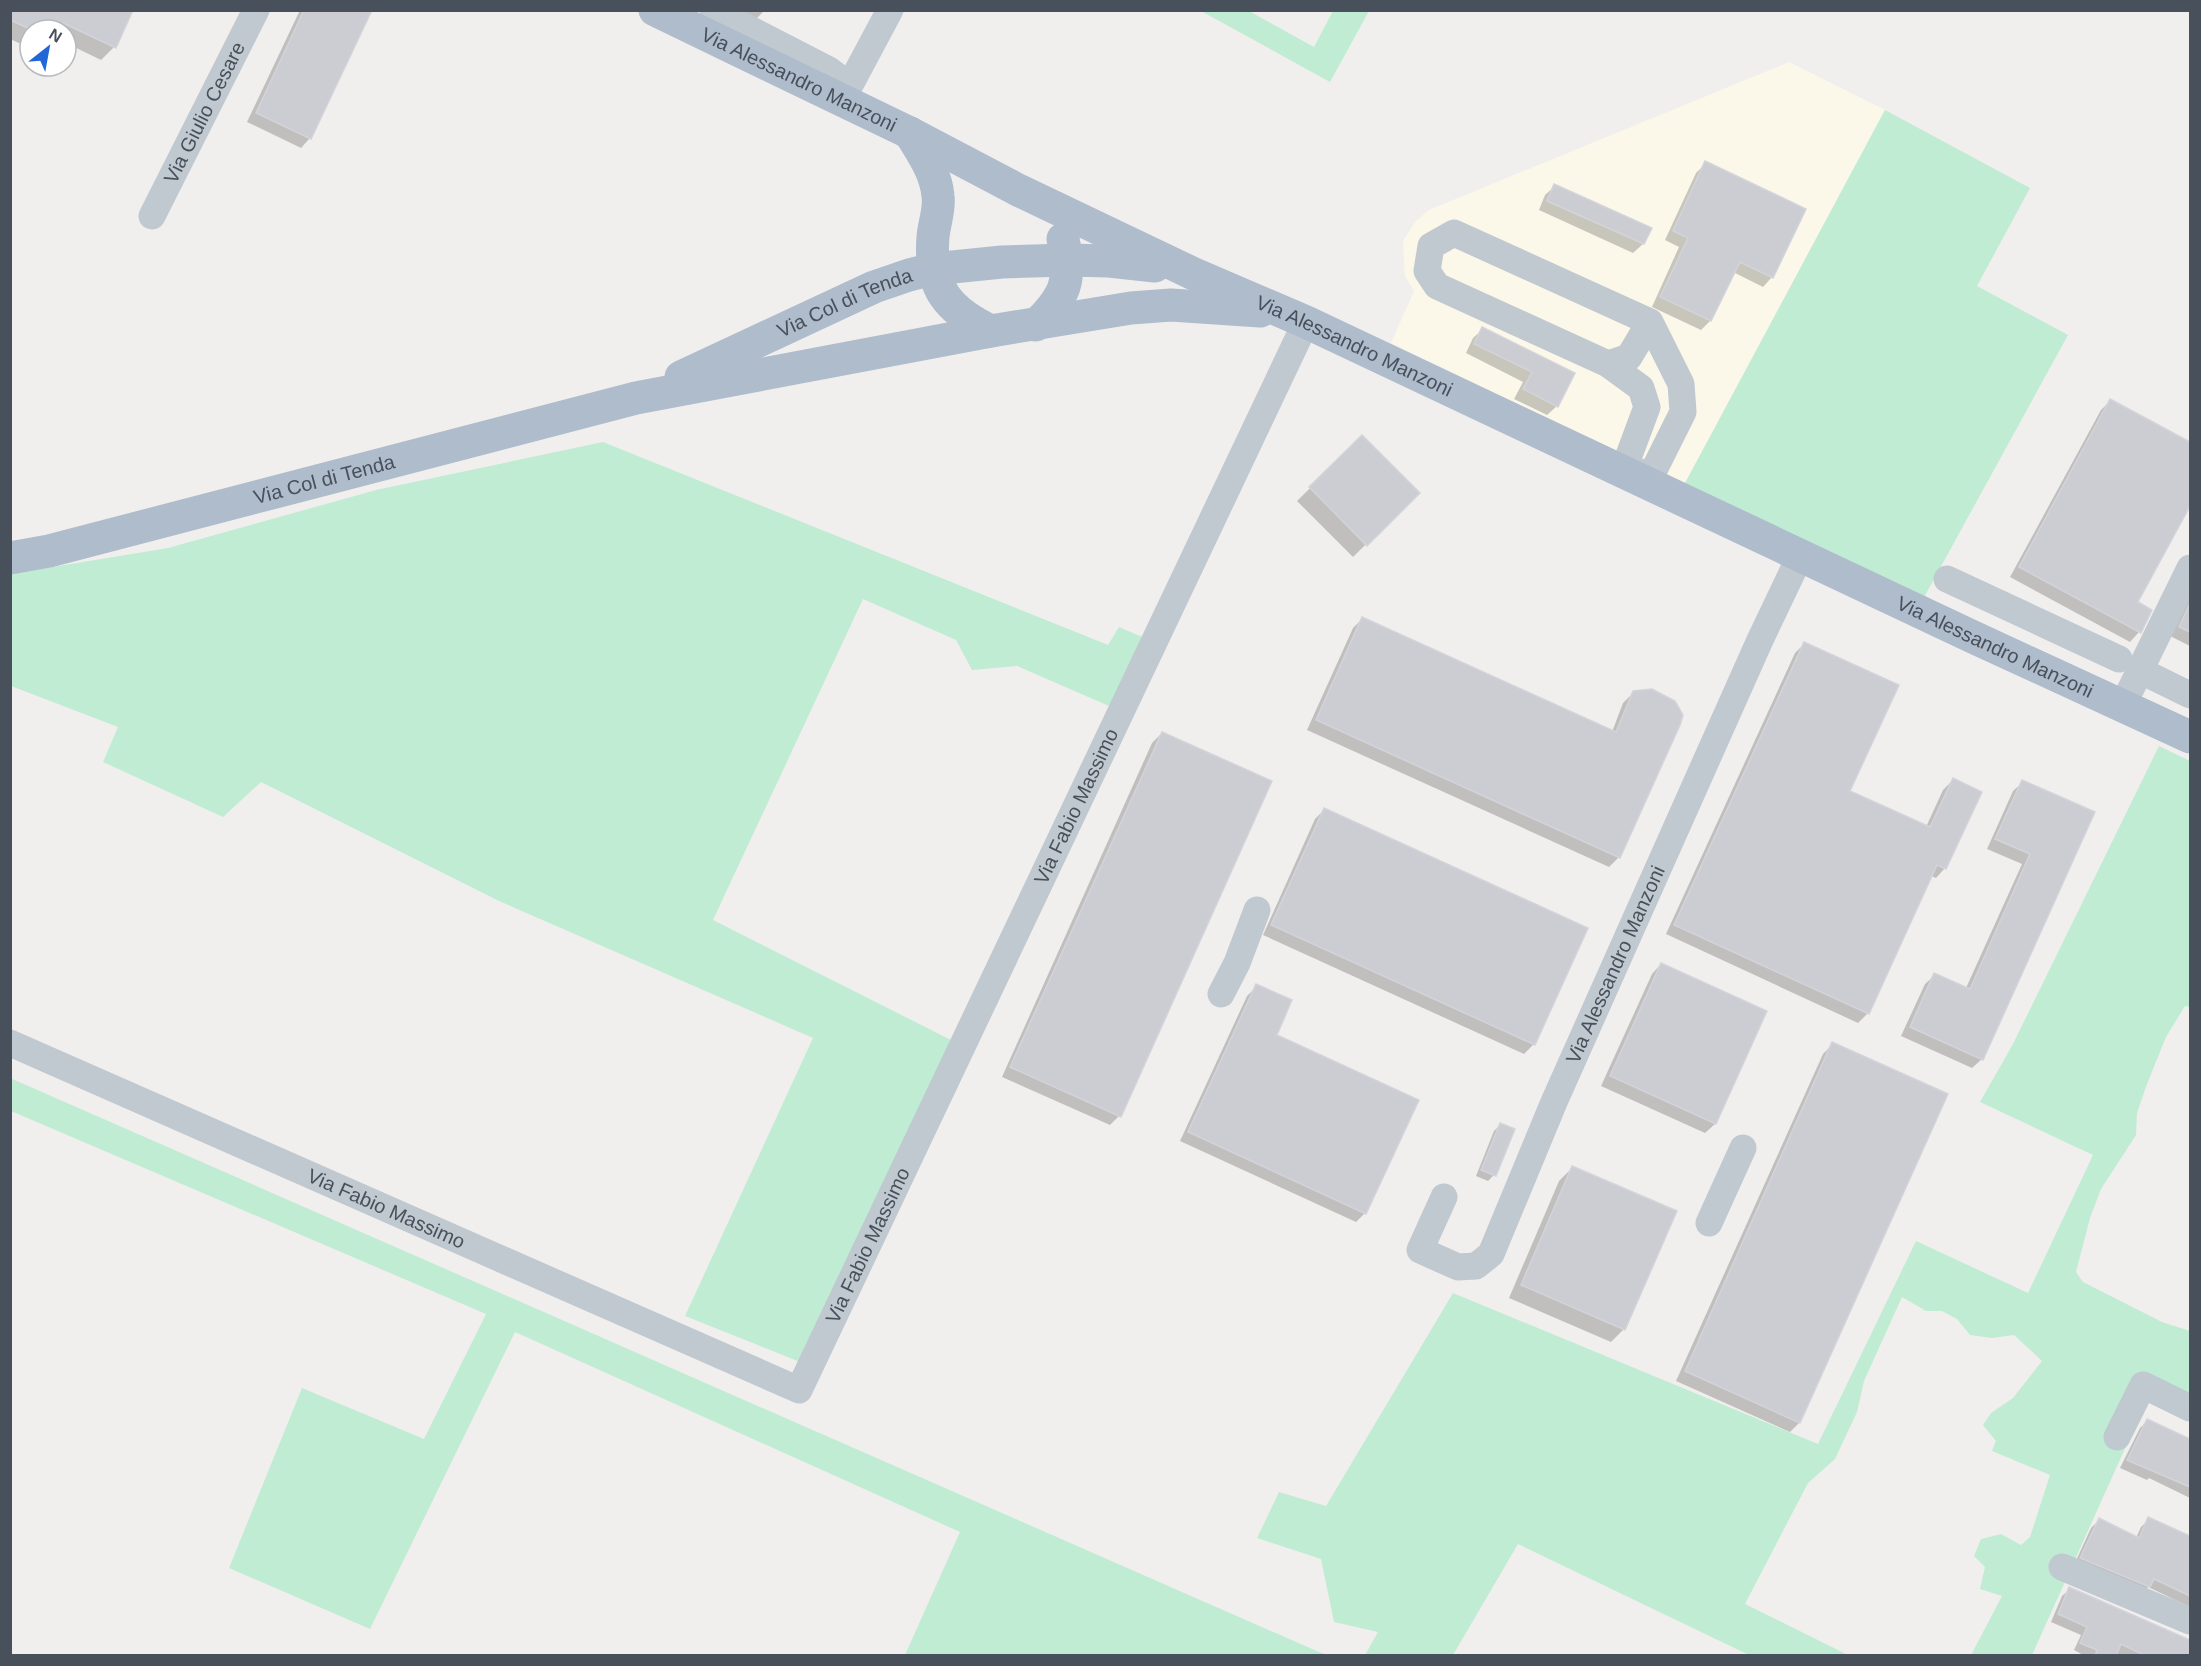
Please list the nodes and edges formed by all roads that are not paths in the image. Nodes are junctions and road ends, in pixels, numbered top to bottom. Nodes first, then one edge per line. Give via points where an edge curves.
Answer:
1 (256, 10) edge
2 (713, 10) edge
3 (890, 10) edge
4 (666, 13) edge
5 (845, 93) junction
6 (910, 133) junction
7 (1018, 190) junction
8 (152, 216) dead end
9 (1067, 260) junction
10 (933, 269) junction
11 (1194, 274) junction
12 (1296, 317) junction
13 (1650, 322) junction
14 (1036, 325) junction
15 (991, 331) junction
16 (1608, 364) junction
17 (636, 398) junction
18 (1634, 476) junction
19 (1801, 554) junction
20 (10, 558) edge
21 (2190, 568) edge
22 (1947, 579) dead end
23 (1990, 599) junction
24 (1973, 637) junction
25 (2129, 665) junction
26 (2190, 695) edge
27 (2122, 705) junction
28 (2190, 736) edge
29 (1257, 910) dead end
30 (1221, 994) dead end
31 (10, 1043) edge
32 (1743, 1148) dead end
33 (1444, 1197) dead end
34 (1709, 1223) dead end
35 (2190, 1408) edge
36 (2117, 1437) dead end
37 (2062, 1567) dead end
38 (2190, 1621) edge

1 - 8 street, Via Giulio Cesare
2 - 5 street via 829,70
3 - 5 street
4 - 5 main road, Via Alessandro Manzoni
5 - 6 main road, Via Alessandro Manzoni
6 - 7 main road, Via Alessandro Manzoni
6 - 10 main road, Via Alessandro Manzoni via 934,176 939,198
7 - 9 main road via 1050,219 1062,237
7 - 11 main road, Via Alessandro Manzoni
9 - 10 main road, Via Col di Tenda
9 - 11 main road, Via Col di Tenda via 1144,264
9 - 14 main road via 1063,290 1053,309
10 - 15 main road, Via Alessandro Manzoni via 940,288 955,309
10 - 17 main road, Via Col di Tenda via 874,287
11 - 12 main road, Via Alessandro Manzoni
12 - 14 main road, Via Col di Tenda via 1171,305
12 - 18 main road, Via Alessandro Manzoni
12 - 31 street, Via Fabio Massimo via 799,1390
13 - 16 street via 1629,357
13 - 16 street via 1454,233 1431,246 1427,271 1437,286
13 - 18 street via 1681,384 1683,412 1654,470
14 - 15 main road, Via Col di Tenda
15 - 17 main road, Via Col di Tenda
16 - 18 street via 1641,388 1647,407 1628,458
17 - 20 main road, Via Col di Tenda
18 - 19 main road, Via Alessandro Manzoni
19 - 24 main road, Via Alessandro Manzoni
19 - 33 street, Via Alessandro Manzoni via 1564,1080 1491,1254 1476,1266 1458,1267 1420,1250
21 - 25 street
22 - 23 street
23 - 24 street
23 - 25 street
24 - 27 main road, Via Alessandro Manzoni
25 - 26 street
25 - 27 street
27 - 28 main road, Via Alessandro Manzoni
29 - 30 street
32 - 34 street
35 - 36 street via 2143,1385
37 - 38 street

